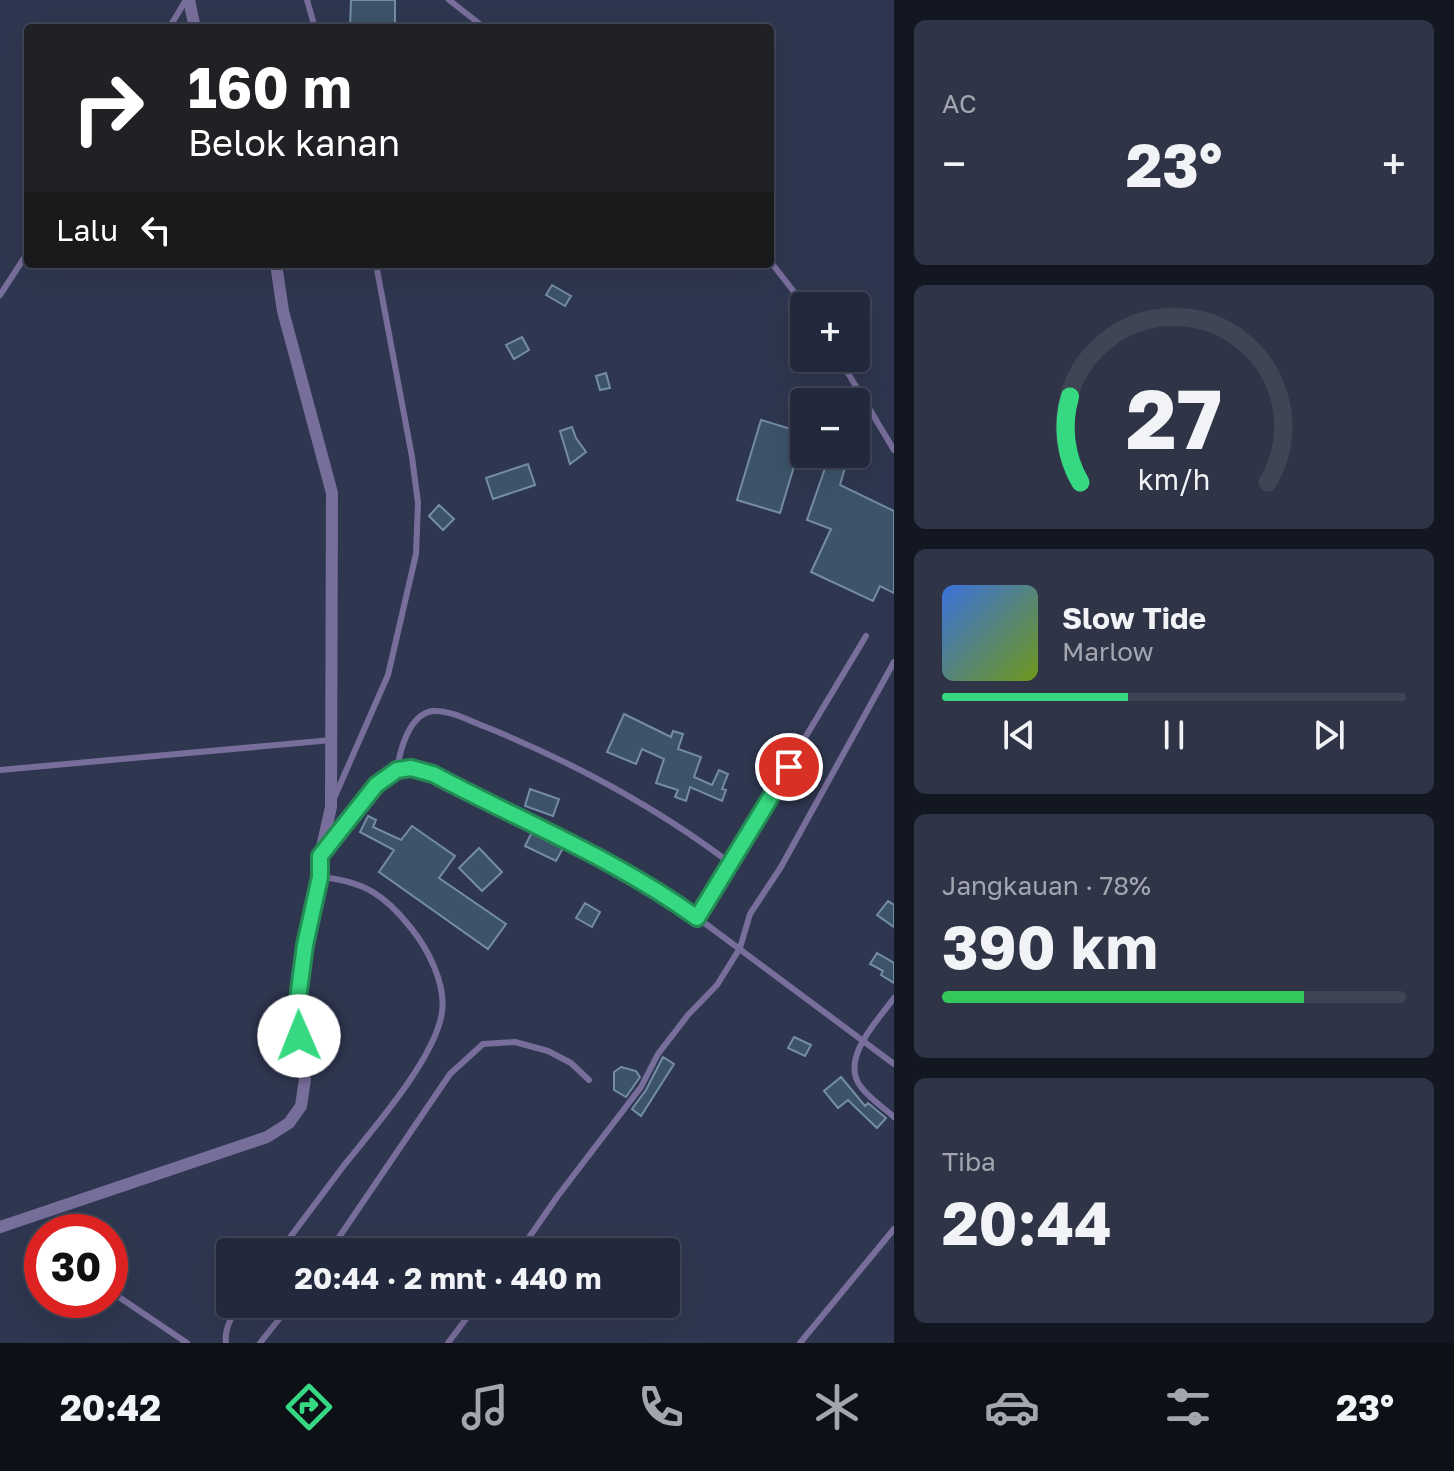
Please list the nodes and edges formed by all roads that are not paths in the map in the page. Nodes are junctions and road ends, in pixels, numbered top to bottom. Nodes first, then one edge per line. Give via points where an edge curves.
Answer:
1 (188, 0) edge
2 (307, 0) edge
3 (449, 0) edge
4 (172, 24) edge
5 (194, 24) edge
6 (314, 24) edge
7 (480, 24) edge
8 (24, 258) edge
9 (774, 266) edge
10 (277, 268) edge
11 (377, 268) edge
12 (794, 292) edge
13 (0, 295) edge
14 (847, 372) edge
15 (894, 450) edge
16 (866, 636) dead end
17 (894, 662) edge
18 (332, 740) junction
19 (0, 770) edge
20 (397, 770) junction
21 (331, 807) junction
22 (320, 856) junction
23 (730, 863) junction
24 (320, 877) junction
25 (697, 918) junction
26 (740, 948) junction
27 (894, 998) edge
28 (863, 1040) junction
29 (894, 1064) edge
30 (589, 1080) dead end
31 (894, 1117) edge
32 (0, 1227) edge
33 (894, 1229) edge
34 (290, 1238) edge
35 (339, 1238) edge
36 (529, 1238) edge
37 (128, 1303) edge
38 (232, 1318) edge
39 (280, 1318) edge
40 (467, 1318) edge
41 (187, 1343) edge
42 (226, 1343) edge
43 (260, 1343) edge
44 (448, 1343) edge
45 (800, 1343) edge

1 - 4 lane
1 - 5 street
2 - 6 lane
3 - 7 lane
8 - 13 lane
9 - 12 lane
10 - 18 street via 283,311 332,493
11 - 21 lane via 412,457 418,503 416,554 388,675
14 - 15 lane
16 - 23 lane
17 - 26 lane via 750,914
18 - 19 lane
18 - 21 street
20 - 22 lane via 376,785
20 - 23 lane via 414,724 423,714 448,713 604,782
20 - 25 lane via 433,774 602,861
21 - 22 street
22 - 24 street
23 - 25 lane
24 - 32 street via 297,1015 305,1079 301,1106 289,1123 267,1137
24 - 34 lane via 348,880 391,902 421,940 440,984 443,1008 415,1070
25 - 26 lane
26 - 28 lane
26 - 36 lane
27 - 28 lane
28 - 29 lane
28 - 31 lane via 853,1068 859,1086
30 - 35 lane via 548,1051 515,1042 483,1044 450,1074
33 - 45 lane
37 - 41 lane
38 - 42 lane
39 - 43 lane
40 - 44 lane

